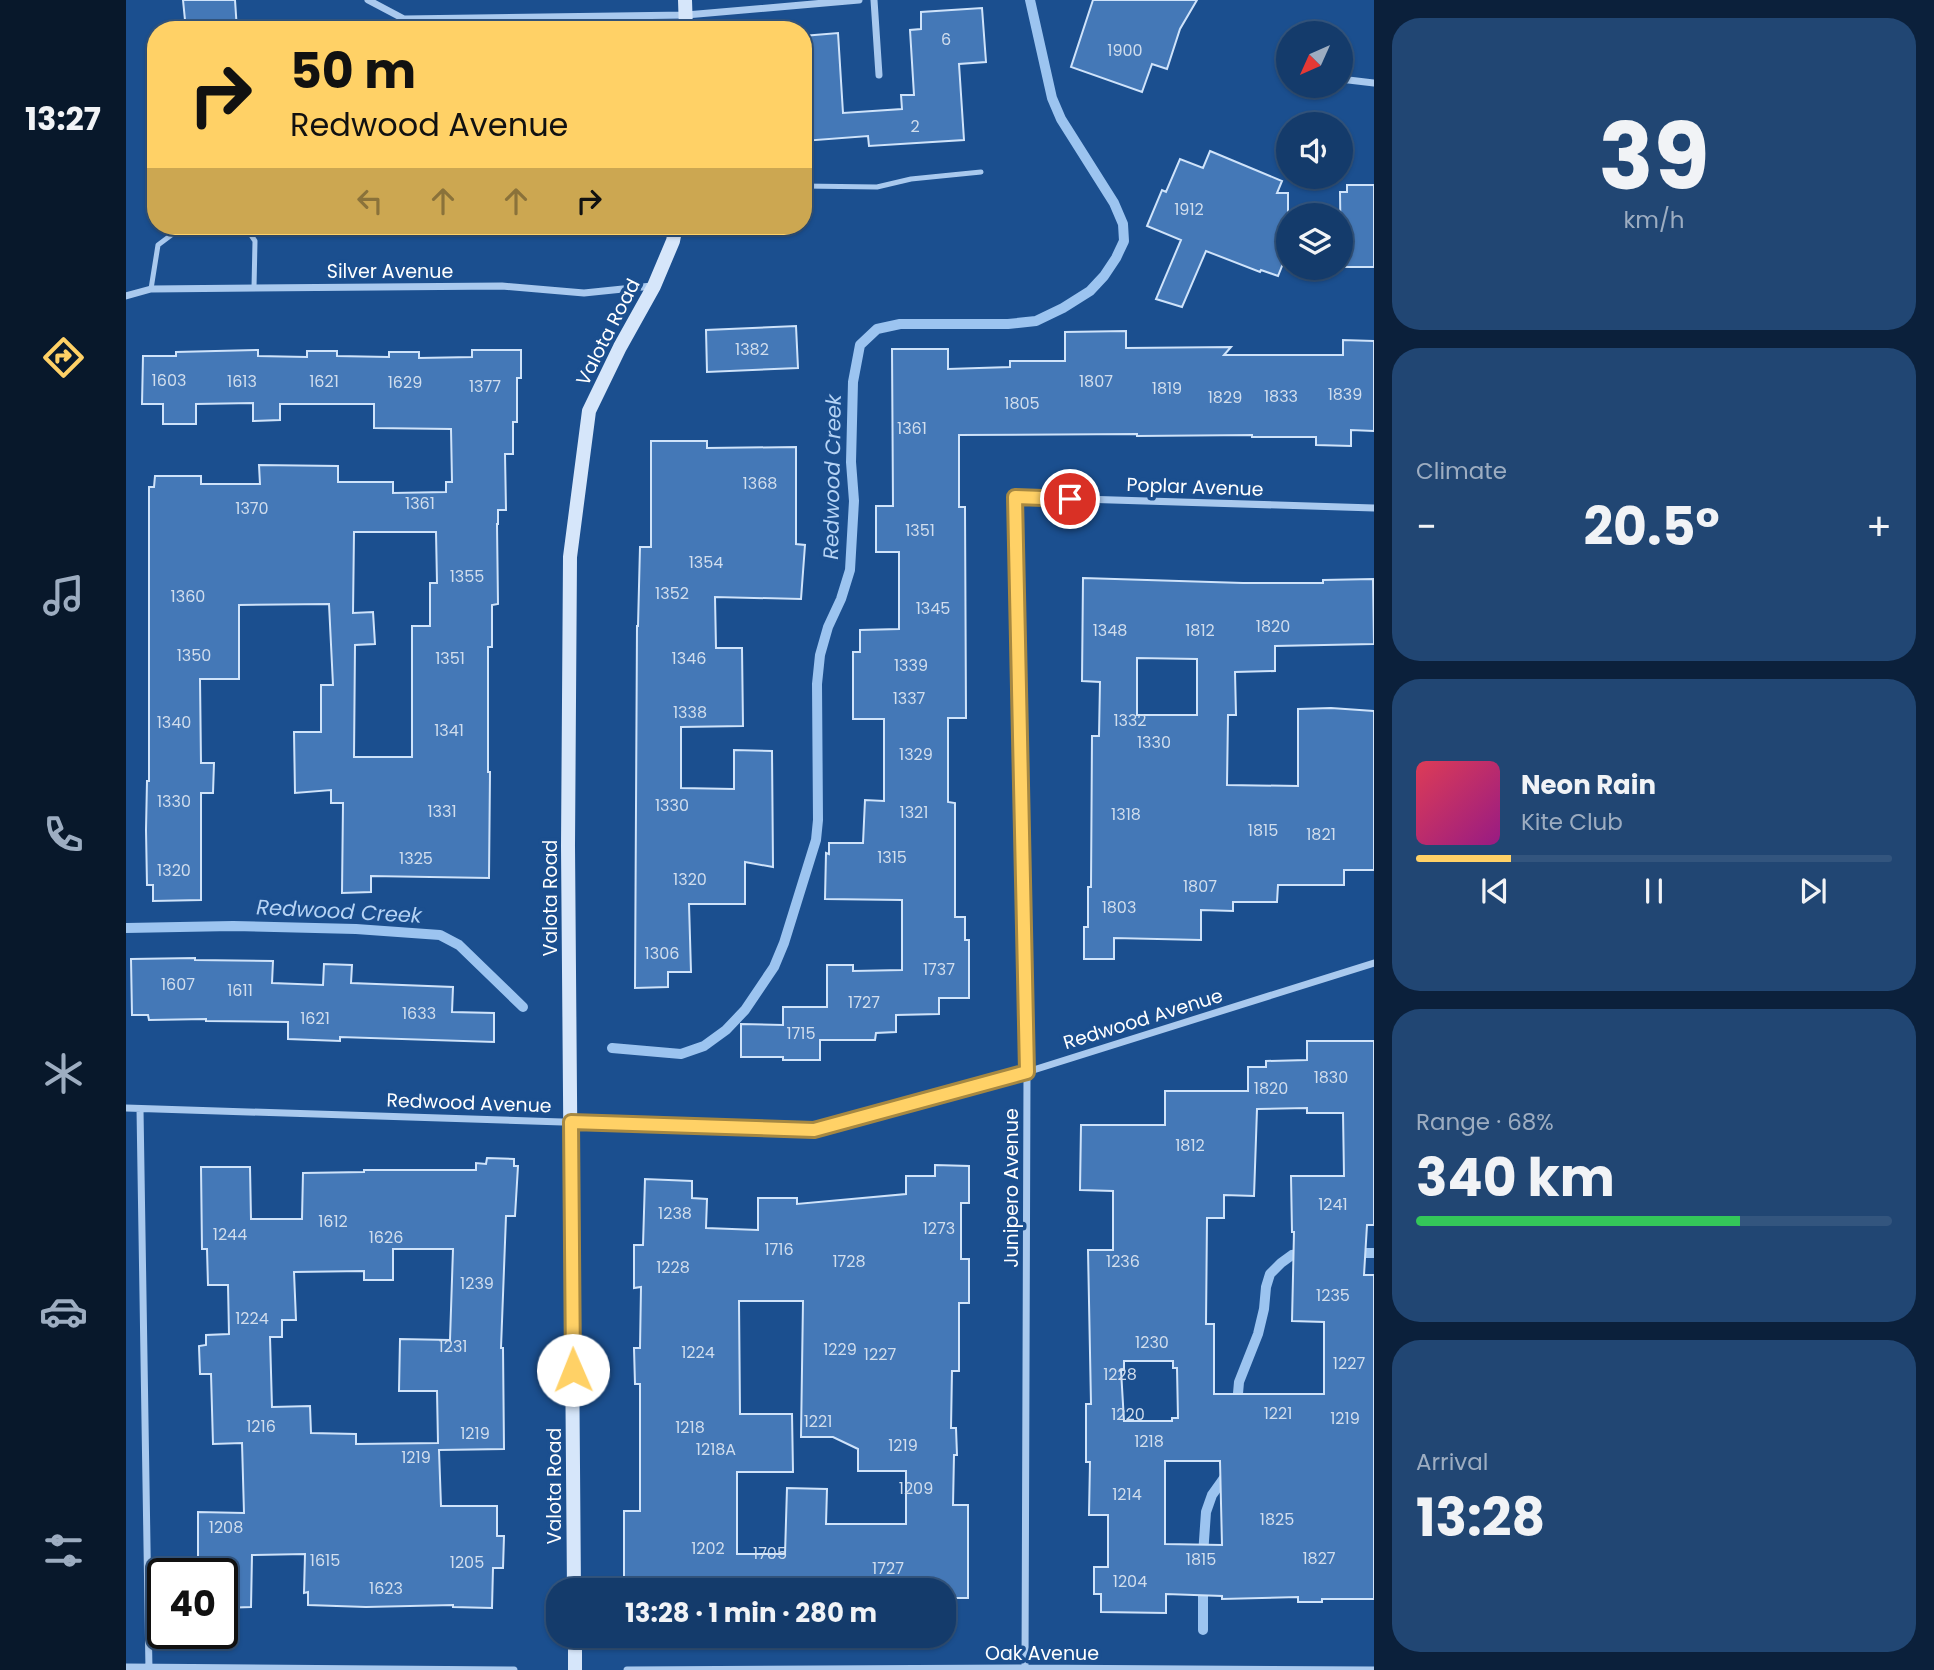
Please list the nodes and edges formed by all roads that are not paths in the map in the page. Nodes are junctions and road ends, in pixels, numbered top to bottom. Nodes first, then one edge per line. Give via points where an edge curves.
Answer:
1 (368, 0) edge
2 (859, 0) edge
3 (874, 0) edge
4 (686, 15) edge
5 (879, 75) dead end
6 (1353, 81) edge
7 (1374, 83) edge
8 (981, 172) dead end
9 (812, 186) edge
10 (171, 235) edge
11 (251, 235) edge
12 (674, 235) edge
13 (654, 286) junction
14 (254, 288) junction
15 (151, 289) junction
16 (126, 296) edge
17 (1015, 497) joint
18 (1374, 508) edge
19 (1374, 963) edge
20 (1027, 1072) junction
21 (126, 1108) edge
22 (140, 1109) junction
23 (571, 1122) junction
24 (575, 1578) edge
25 (575, 1648) edge
26 (126, 1667) edge
27 (149, 1669) edge
28 (1025, 1669) edge
29 (514, 1670) edge
30 (575, 1670) edge
31 (627, 1670) edge
32 (1374, 1670) edge

1 - 4 street via 404,19
2 - 4 street
3 - 5 street
6 - 7 street
8 - 9 lane via 877,187
10 - 15 lane via 158,245
11 - 14 lane via 255,241
12 - 13 street, Valota Road
13 - 14 street, Silver Avenue via 584,293 502,286
13 - 23 street, Valota Road via 589,411 570,558
14 - 15 street, Silver Avenue
15 - 16 street, Silver Avenue
17 - 18 street, Poplar Avenue
17 - 20 street, Junipero Avenue
19 - 20 street, Redwood Avenue
20 - 23 street, Redwood Avenue via 814,1130
20 - 28 street, Junipero Avenue
21 - 22 street, Redwood Avenue
22 - 23 street, Redwood Avenue
22 - 27 street
23 - 24 street, Valota Road
25 - 30 street
26 - 27 street
27 - 29 street
28 - 31 street, Oak Avenue
28 - 32 street, Oak Avenue

